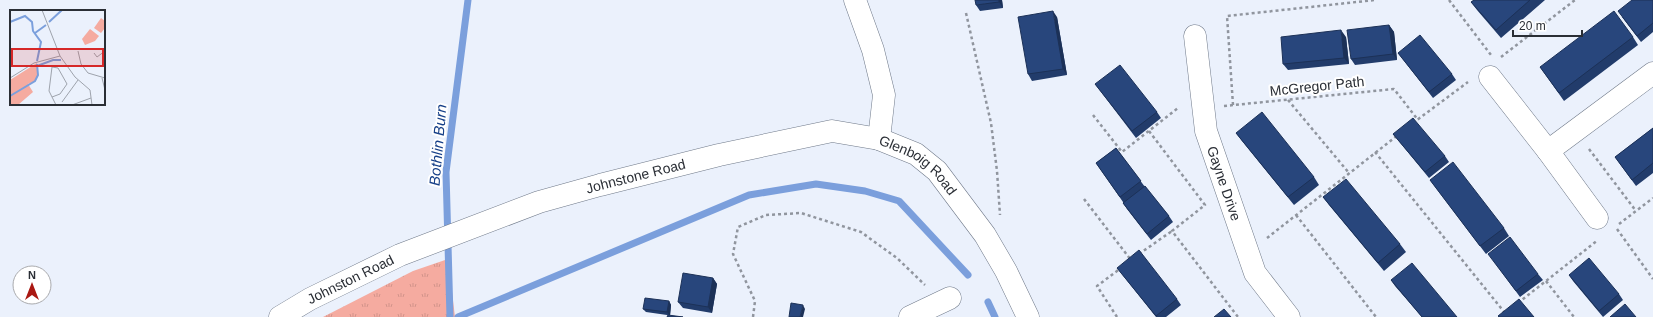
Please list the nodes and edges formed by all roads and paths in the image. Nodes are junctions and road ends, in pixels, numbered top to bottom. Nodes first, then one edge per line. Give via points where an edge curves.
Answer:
1 (855, 0) edge
2 (1375, 0) edge
3 (1449, 0) edge
4 (1575, 0) edge
5 (966, 13) dead end
6 (1195, 36) dead end
7 (1490, 69) junction
8 (1653, 73) edge
9 (1288, 99) junction
10 (1233, 105) junction
11 (1178, 108) dead end
12 (1203, 108) junction
13 (1093, 115) dead end
14 (1418, 120) junction
15 (1412, 124) edge
16 (1149, 131) junction
17 (1576, 131) junction
18 (1400, 134) edge
19 (879, 139) junction
20 (1548, 151) junction
21 (1375, 152) junction
22 (1349, 173) junction
23 (1653, 198) edge
24 (1084, 199) dead end
25 (1636, 211) junction
26 (1296, 215) junction
27 (1600, 227) joint
28 (1172, 231) junction
29 (984, 235) junction
30 (1248, 253) junction
31 (400, 254) joint
32 (1137, 255) edge
33 (1653, 279) edge
34 (1546, 280) junction
35 (943, 301) joint
36 (1517, 304) edge
37 (1511, 309) edge
38 (1505, 314) junction
39 (280, 317) edge
40 (753, 317) edge
41 (910, 317) edge
42 (1028, 317) edge
43 (1117, 317) edge
44 (1238, 317) edge
45 (1289, 317) edge
46 (1376, 317) edge
47 (1501, 317) edge
48 (1574, 317) edge

1 - 19 main road, Glenboig Road via 884,95
2 - 10 path via 1227,16
3 - 7 path
4 - 7 path
5 - 29 path via 991,123 997,171 1000,217
6 - 12 main road, Gayne Drive
7 - 14 path
7 - 20 main road
8 - 17 main road
9 - 10 path, McGregor Path
9 - 14 path, McGregor Path via 1394,88
9 - 22 path
10 - 12 path, McGregor Path
11 - 16 path
12 - 30 main road, Gayne Drive via 1206,131
13 - 16 path via 1122,152
14 - 15 path
16 - 28 path via 1205,205
17 - 20 main road
17 - 25 path
18 - 21 path
19 - 29 main road, Glenboig Road via 916,154 937,171
19 - 31 main road, Johnstone Road via 832,131 719,155 600,184 539,202
20 - 27 main road
21 - 22 path
21 - 38 path
22 - 26 path
23 - 25 path
24 - 43 path via 1132,259 1097,286
25 - 33 path via 1615,227
26 - 30 path
26 - 46 path
27 - 34 path
28 - 32 path
28 - 44 path
29 - 42 main road, Glenboig Road via 1006,271
30 - 45 main road, Gayne Drive via 1256,273
31 - 39 main road, Johnston Road via 310,298
34 - 36 path
34 - 48 path
35 - 40 path via 897,258 860,232 801,213 766,215 738,227 733,254 755,301
35 - 41 main road
37 - 38 path
38 - 47 path

